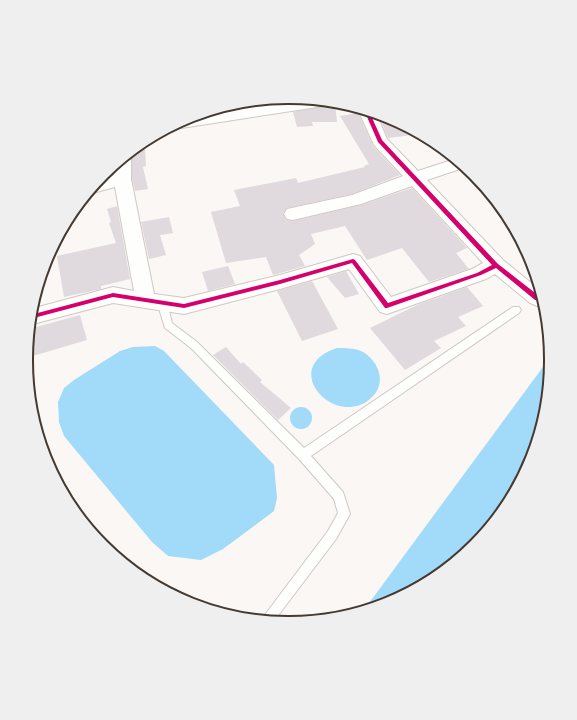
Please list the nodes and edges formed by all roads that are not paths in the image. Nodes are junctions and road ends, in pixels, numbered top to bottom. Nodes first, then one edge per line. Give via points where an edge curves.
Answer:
1 (300, 105) edge
2 (369, 117) edge
3 (201, 120) edge
4 (123, 166) edge
5 (455, 166) edge
6 (416, 178) junction
7 (122, 179) junction
8 (103, 184) edge
9 (293, 214) dead end
10 (496, 265) junction
11 (536, 297) edge
12 (154, 301) junction
13 (516, 310) dead end
14 (37, 315) edge
15 (303, 455) junction
16 (271, 615) edge

1 - 3 street
2 - 6 street via 380,141
4 - 7 street
5 - 6 street
6 - 9 street via 355,200
6 - 10 street
7 - 8 street
7 - 12 street
10 - 11 street
10 - 12 street via 479,274 387,306 353,261 184,306
12 - 14 street via 113,295
12 - 15 lane via 168,325 194,345
13 - 15 lane
15 - 16 lane via 339,496 344,514 332,535

